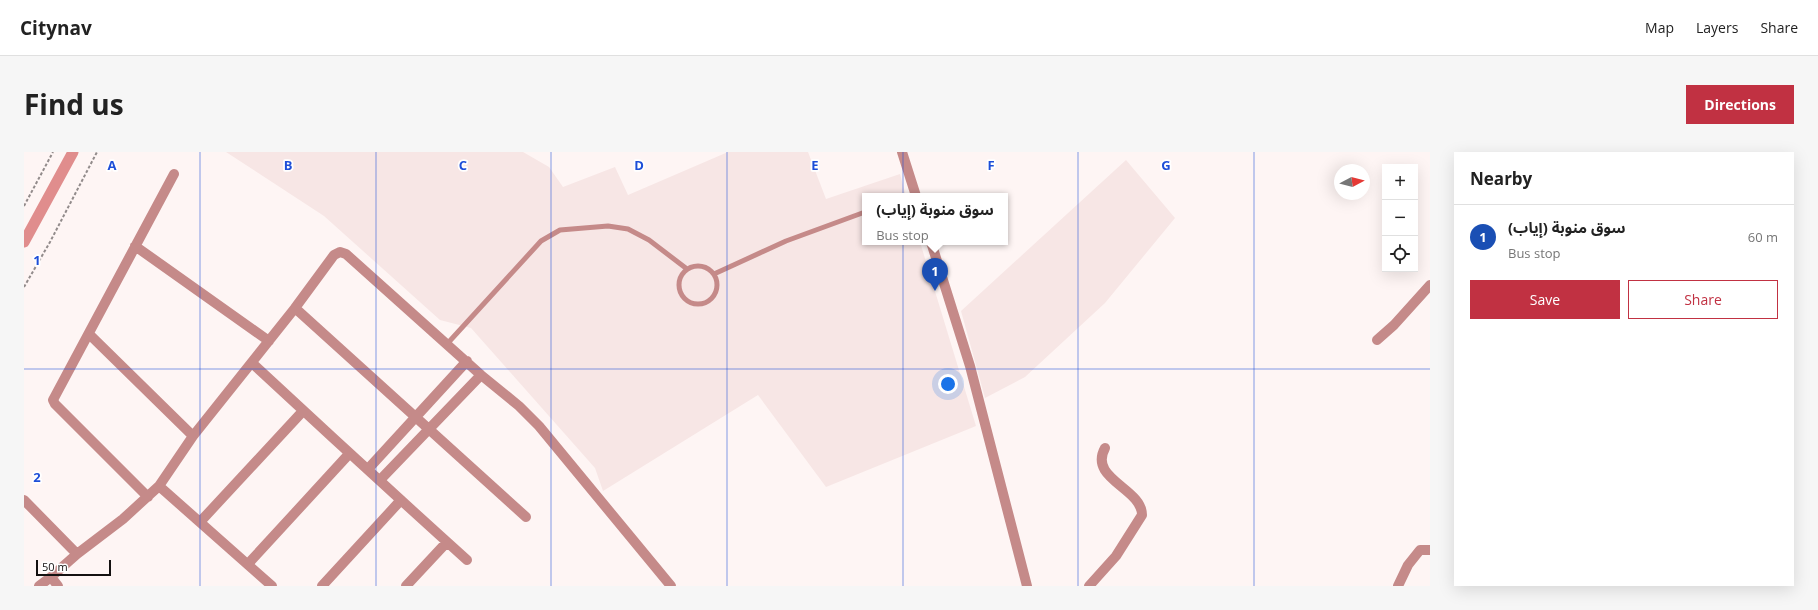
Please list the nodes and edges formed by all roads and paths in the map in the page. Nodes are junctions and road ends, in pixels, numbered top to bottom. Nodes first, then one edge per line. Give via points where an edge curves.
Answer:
1 (53, 152) edge
2 (97, 152) edge
3 (902, 152) edge
4 (174, 174) dead end
5 (913, 193) edge
6 (24, 206) edge
7 (862, 213) edge
8 (932, 245) edge
9 (134, 246) junction
10 (687, 269) junction
11 (714, 274) junction
12 (1430, 285) edge
13 (24, 287) edge
14 (295, 308) junction
15 (90, 334) junction
16 (1377, 340) dead end
17 (269, 341) junction
18 (447, 344) junction
19 (467, 361) junction
20 (252, 363) junction
21 (481, 375) junction
22 (303, 411) junction
23 (416, 418) junction
24 (428, 429) junction
25 (193, 436) junction
26 (1105, 448) dead end
27 (349, 454) junction
28 (368, 469) junction
29 (380, 480) junction
30 (159, 486) junction
31 (148, 497) junction
32 (24, 500) edge
33 (401, 500) junction
34 (526, 517) dead end
35 (200, 522) junction
36 (447, 542) junction
37 (1430, 550) edge
38 (77, 554) junction
39 (467, 560) dead end
40 (248, 564) junction
41 (52, 577) junction
42 (38, 586) edge
43 (58, 586) edge
44 (272, 586) edge
45 (322, 586) edge
46 (406, 586) edge
47 (671, 586) edge
48 (1027, 586) edge
49 (1089, 586) edge
50 (1398, 586) edge

1 - 6 path
2 - 13 path
3 - 5 street
4 - 9 street
7 - 11 lane via 786,241
8 - 48 street via 972,373
9 - 15 street
9 - 17 street
10 - 11 lane via 698,266
10 - 11 lane via 680,278 680,290 686,300 697,304 708,300 716,291 717,282
10 - 18 lane via 649,240 628,229 608,226 560,230 542,240
12 - 16 street
14 - 17 street
14 - 18 street via 334,255 340,252 346,254
14 - 23 street
15 - 25 street
15 - 31 street via 53,400
17 - 20 street
18 - 19 street
19 - 21 street
19 - 23 street
20 - 22 street
20 - 25 street
21 - 24 street
21 - 47 street via 539,426
22 - 27 street
22 - 35 street
23 - 24 street
23 - 28 street
24 - 29 street
24 - 34 street
25 - 30 street
26 - 49 street via 1102,458 1105,469 1115,482 1138,500 1142,515 1116,556
27 - 28 street
27 - 40 street
28 - 29 street
29 - 33 street
30 - 31 street
30 - 35 street
31 - 38 street
32 - 38 street
33 - 36 street
33 - 45 street
35 - 40 street
36 - 39 street
36 - 46 street
37 - 50 street via 1420,550 1408,565
38 - 41 street
40 - 44 street
41 - 42 street
41 - 43 street

